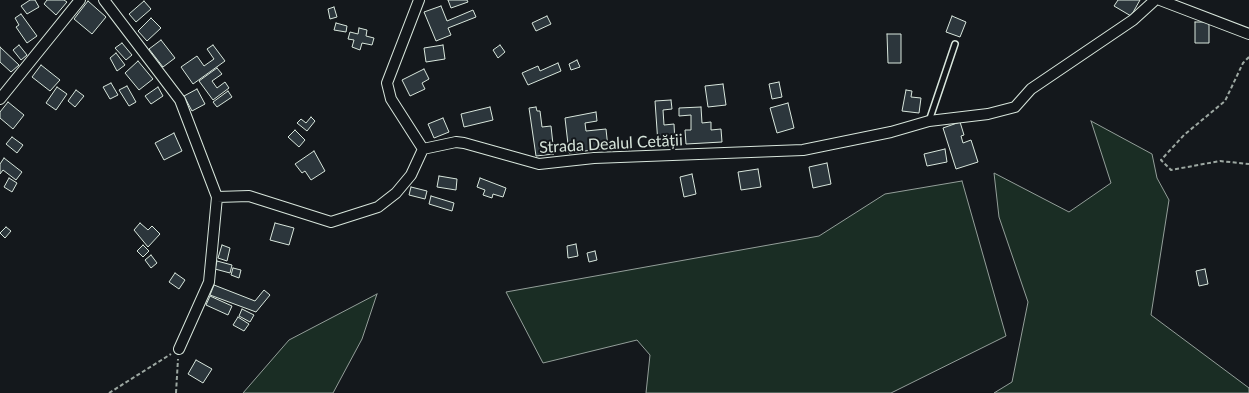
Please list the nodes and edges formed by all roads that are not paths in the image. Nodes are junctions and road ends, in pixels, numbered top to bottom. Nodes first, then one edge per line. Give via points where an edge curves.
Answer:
1 (80, 0) edge
2 (104, 0) edge
3 (418, 0) edge
4 (1155, 0) edge
5 (1160, 0) edge
6 (1249, 34) edge
7 (955, 44) dead end
8 (0, 99) edge
9 (929, 121) junction
10 (423, 149) junction
11 (217, 197) junction
12 (179, 349) road end

1 - 8 street
2 - 11 street via 180,100
3 - 10 street via 387,83 392,99
4 - 9 street, Strada Dealul Cetății via 1133,20 1031,89 1015,107 988,114
5 - 6 street
7 - 9 lane
9 - 10 street, Strada Dealul Cetății via 803,150 594,158 539,164 464,143
10 - 11 street via 411,175 396,193 378,207 330,222 249,196
11 - 12 street via 210,282

